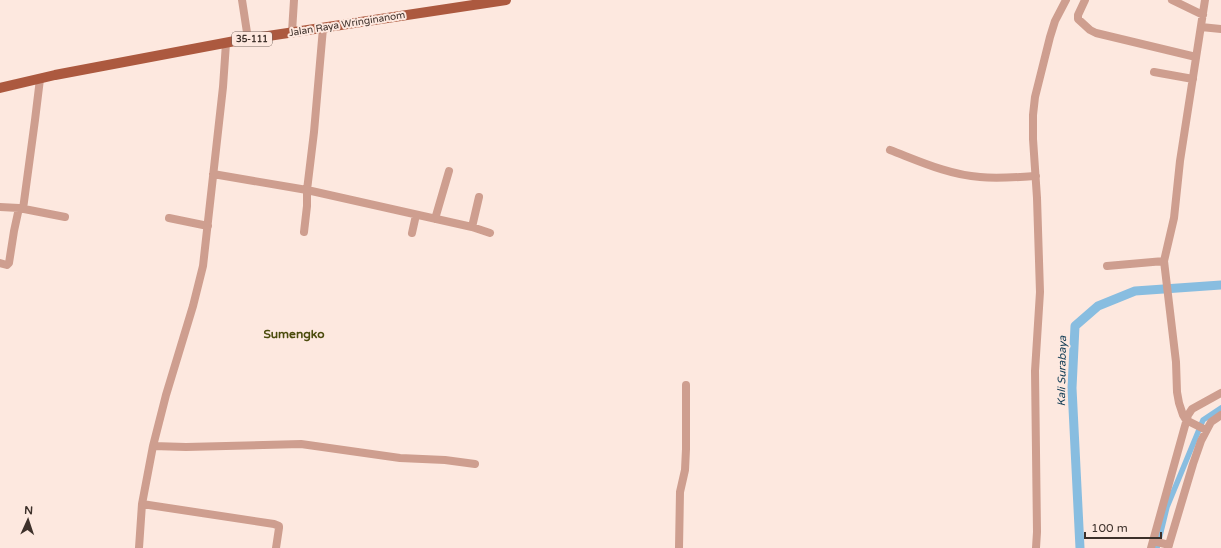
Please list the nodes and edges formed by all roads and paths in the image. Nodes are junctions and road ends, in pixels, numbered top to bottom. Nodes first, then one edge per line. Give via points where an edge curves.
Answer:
1 (242, 0) edge
2 (294, 0) edge
3 (506, 0) edge
4 (1066, 0) edge
5 (1084, 0) edge
6 (1172, 0) edge
7 (1205, 0) edge
8 (1203, 15) junction
9 (1201, 27) junction
10 (323, 28) junction
11 (1221, 29) edge
12 (292, 32) junction
13 (248, 39) junction
14 (226, 43) junction
15 (1196, 57) junction
16 (1154, 72) dead end
17 (40, 79) junction
18 (1193, 79) junction
19 (0, 88) edge
20 (890, 150) dead end
21 (449, 171) dead end
22 (213, 174) junction
23 (1036, 176) junction
24 (307, 190) junction
25 (479, 197) dead end
26 (0, 207) edge
27 (21, 208) junction
28 (416, 215) junction
29 (65, 217) dead end
30 (169, 218) dead end
31 (435, 219) junction
32 (208, 226) junction
33 (472, 227) junction
34 (304, 232) dead end
35 (412, 233) dead end
36 (490, 233) dead end
37 (0, 263) edge
38 (1165, 265) junction
39 (1107, 266) dead end
40 (686, 385) dead end
41 (1221, 393) edge
42 (1221, 415) edge
43 (1187, 420) junction
44 (1204, 429) junction
45 (153, 446) junction
46 (475, 464) dead end
47 (142, 504) junction
48 (1153, 543) edge
49 (1168, 546) edge
50 (139, 548) edge
51 (276, 548) edge
52 (679, 548) edge
53 (1036, 548) edge

1 - 13 street
2 - 12 street
3 - 10 main road, Jalan Raya Wringinanom / 35-111
4 - 23 street via 1053,27 1034,104
5 - 15 street via 1078,19 1093,32
6 - 8 street
7 - 8 street
8 - 9 street
9 - 11 street
9 - 15 street
10 - 12 main road, Jalan Raya Wringinanom / 35-111
10 - 24 street
12 - 13 main road, Jalan Raya Wringinanom / 35-111
13 - 14 main road, Jalan Raya Wringinanom / 35-111
14 - 17 main road, Jalan Raya Wringinanom / 35-111
14 - 22 street
15 - 18 street
16 - 18 street
17 - 19 main road, Jalan Raya Wringinanom / 35-111
17 - 27 street
18 - 38 street
20 - 23 street via 963,175
21 - 31 street
22 - 24 street
22 - 32 street
23 - 53 street via 1040,292 1035,371
24 - 28 street
24 - 34 street
25 - 33 street
26 - 27 street
27 - 29 street
27 - 37 street via 14,230 9,263
28 - 31 street
28 - 35 street
30 - 32 street
31 - 33 street
32 - 45 street via 197,291
33 - 36 street
38 - 39 street
38 - 43 street via 1177,392 1183,415
40 - 52 street via 686,449 680,492
41 - 43 street via 1192,409
42 - 44 street
43 - 44 street
43 - 48 street
44 - 49 street
45 - 46 street via 301,444 400,458
45 - 47 street
47 - 50 street
47 - 51 street via 274,524 279,528
48 - 49 street

